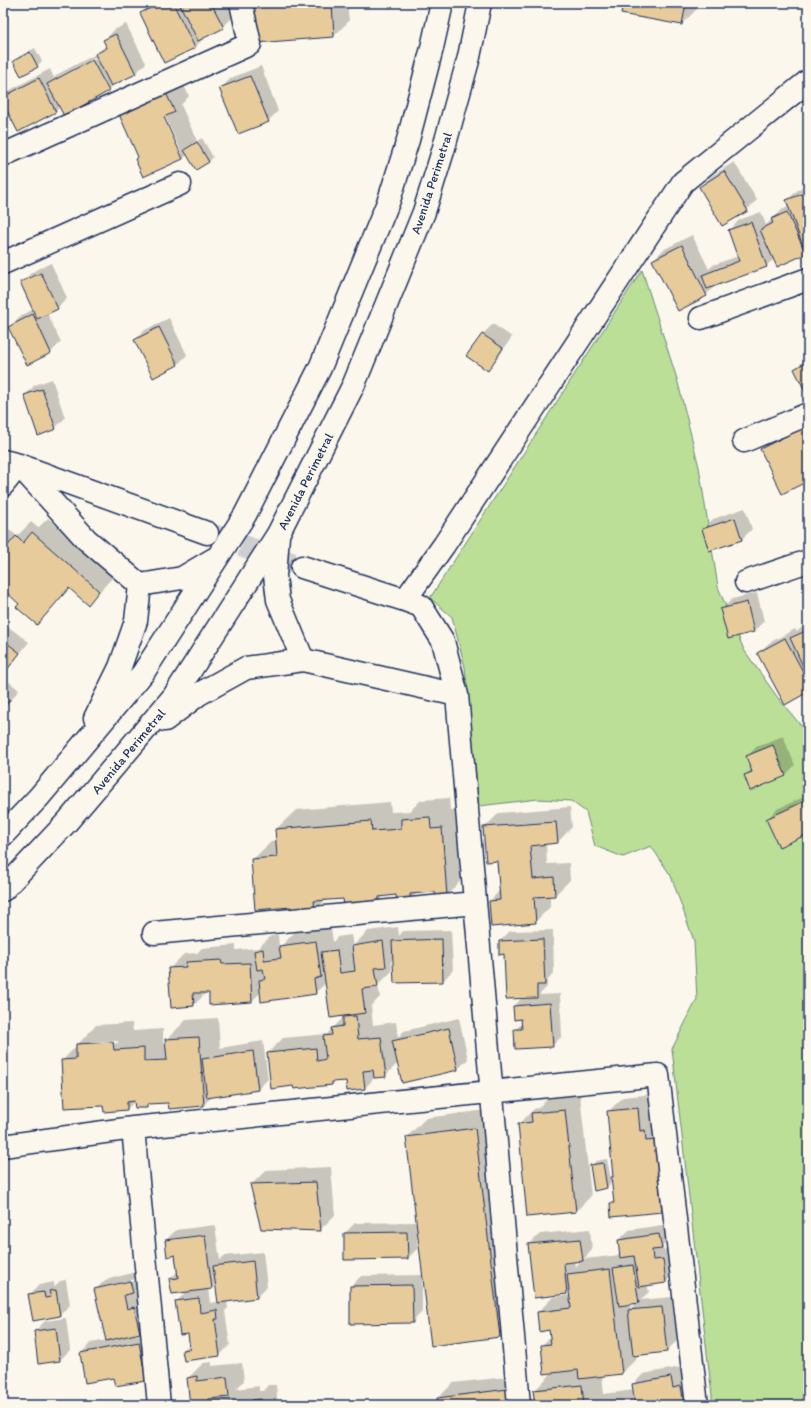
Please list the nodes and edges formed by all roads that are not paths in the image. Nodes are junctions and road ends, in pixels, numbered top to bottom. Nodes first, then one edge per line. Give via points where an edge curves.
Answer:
1 (241, 3) edge
2 (442, 3) edge
3 (480, 3) edge
4 (808, 81) edge
5 (3, 155) edge
6 (180, 184) dead end
7 (3, 263) edge
8 (808, 279) edge
9 (701, 318) dead end
10 (808, 414) edge
11 (744, 441) dead end
12 (11, 463) edge
13 (3, 485) edge
14 (207, 533) tunnel mouth
15 (278, 534) junction
16 (218, 557) junction
17 (808, 561) edge
18 (302, 567) tunnel mouth
19 (746, 582) dead end
20 (140, 585) junction
21 (405, 600) junction
22 (303, 660) junction
23 (457, 695) junction
24 (82, 746) junction
25 (128, 750) junction
26 (3, 835) edge
27 (3, 890) edge
28 (475, 903) junction
29 (154, 933) dead end
30 (491, 1092) junction
31 (133, 1128) junction
32 (3, 1146) edge
33 (158, 1405) edge
34 (519, 1405) edge
35 (697, 1405) edge

1 - 5 street via 250,44
2 - 16 street via 408,140 386,207 320,368 245,515
3 - 15 street, Avenida Perimetral via 444,151 424,212 354,384
4 - 21 street via 684,182
6 - 7 street
8 - 9 street
10 - 11 street
12 - 13 street
12 - 14 street
12 - 20 street via 86,539
15 - 22 street via 275,576 278,600
15 - 25 street, Avenida Perimetral via 174,696
16 - 20 street via 182,578
16 - 24 street via 144,673
17 - 19 street
18 - 21 street
20 - 24 street via 136,621 122,661
21 - 23 street via 421,606 443,641
22 - 23 street
22 - 25 street via 246,668 199,694
23 - 28 street
24 - 26 street
25 - 27 street, Avenida Perimetral via 67,822
28 - 29 street
28 - 30 street
30 - 31 street
30 - 34 street
30 - 35 street via 658,1075
31 - 32 street
31 - 33 street

